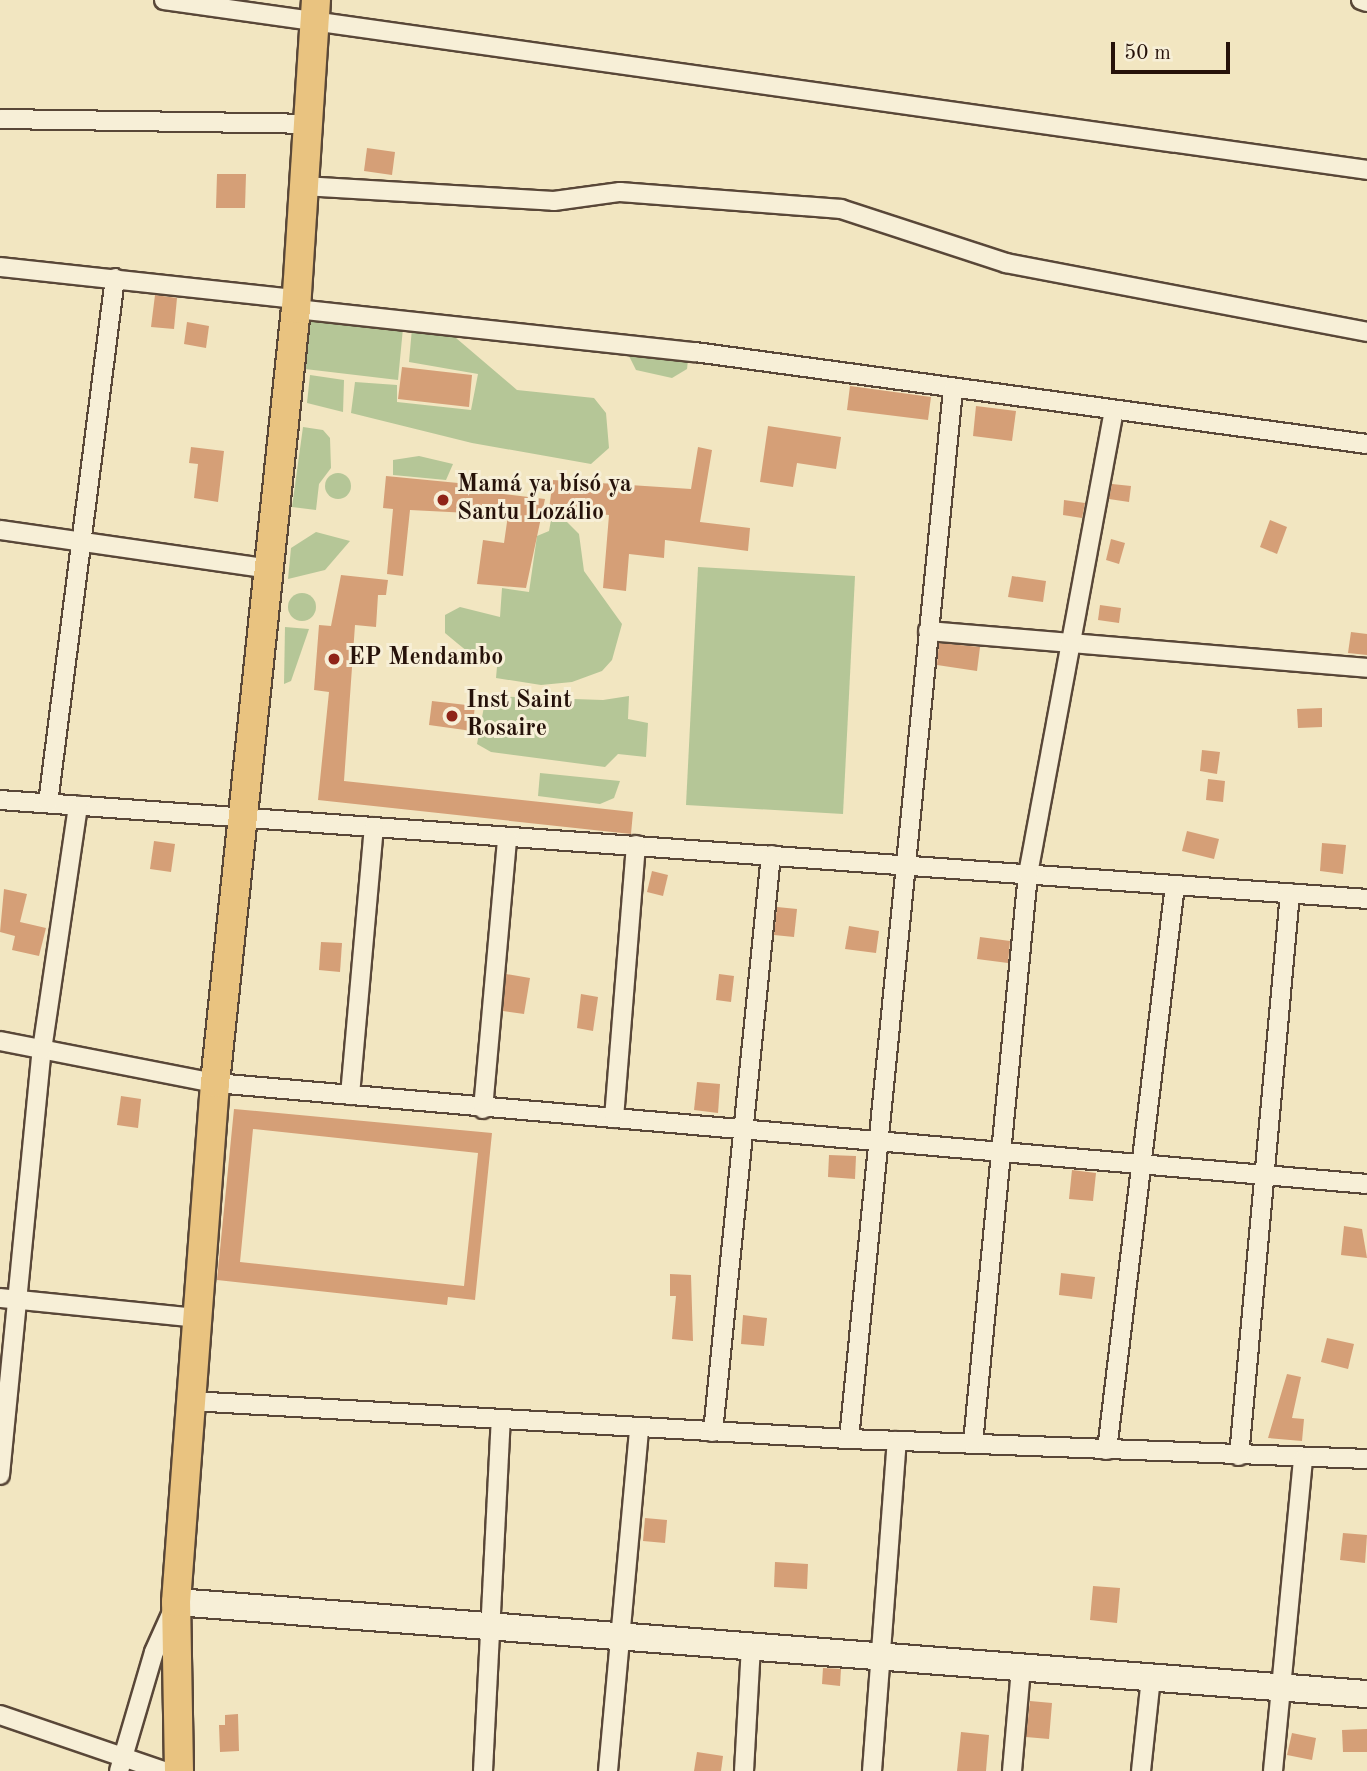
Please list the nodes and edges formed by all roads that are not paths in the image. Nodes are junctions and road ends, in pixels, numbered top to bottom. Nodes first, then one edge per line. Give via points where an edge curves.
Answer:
1 (164, 0) edge
2 (1361, 0) edge
3 (1367, 2) edge
4 (315, 10) edge
5 (0, 119) edge
6 (307, 124) junction
7 (1367, 170) edge
8 (303, 186) junction
9 (0, 267) edge
10 (115, 278) junction
11 (296, 304) junction
12 (1367, 332) edge
13 (953, 389) junction
14 (1114, 410) junction
15 (1367, 444) edge
16 (0, 530) edge
17 (82, 544) junction
18 (270, 569) junction
19 (929, 631) junction
20 (1071, 641) junction
21 (1367, 668) edge
22 (0, 800) edge
23 (48, 803) junction
24 (78, 806) junction
25 (242, 818) junction
26 (374, 827) junction
27 (507, 838) junction
28 (636, 845) junction
29 (771, 855) junction
30 (905, 865) junction
31 (1028, 874) junction
32 (1175, 885) junction
33 (1290, 893) junction
34 (1367, 899) edge
35 (0, 1041) edge
36 (42, 1050) junction
37 (215, 1083) junction
38 (350, 1095) junction
39 (483, 1109) junction
40 (614, 1118) junction
41 (744, 1129) junction
42 (876, 1141) junction
43 (1000, 1152) junction
44 (1140, 1164) junction
45 (1268, 1175) junction
46 (1367, 1184) edge
47 (9, 1299) edge
48 (197, 1318) junction
49 (191, 1401) junction
50 (501, 1420) junction
51 (639, 1427) junction
52 (713, 1432) junction
53 (849, 1439) junction
54 (897, 1441) junction
55 (973, 1443) junction
56 (1107, 1450) junction
57 (1238, 1456) junction
58 (1303, 1459) junction
59 (1367, 1459) edge
60 (0, 1475) edge
61 (176, 1602) junction
62 (494, 1626) junction
63 (617, 1636) junction
64 (751, 1646) junction
65 (879, 1656) junction
66 (1021, 1668) junction
67 (1151, 1678) junction
68 (1280, 1688) junction
69 (1367, 1694) edge
70 (0, 1715) edge
71 (122, 1764) edge
72 (164, 1771) edge
73 (178, 1771) edge
74 (483, 1771) edge
75 (608, 1771) edge
76 (744, 1771) edge
77 (872, 1771) edge
78 (1012, 1771) edge
79 (1141, 1771) edge
80 (1273, 1771) edge

1 - 4 street
2 - 3 street
4 - 6 main road
4 - 7 street
5 - 6 street
6 - 8 main road
8 - 11 main road
8 - 12 street via 554,201 620,192 841,209 1006,263
9 - 10 street
10 - 11 street
10 - 17 street
11 - 13 street via 695,352
11 - 18 main road
13 - 14 street
13 - 19 street
14 - 15 street
14 - 20 street
16 - 17 street
17 - 18 street
17 - 23 street
18 - 25 main road
19 - 20 street
19 - 30 street
20 - 21 street
20 - 31 street
22 - 23 street
23 - 24 street
24 - 25 street
24 - 36 street
25 - 26 street
25 - 37 main road
26 - 27 street
26 - 38 street
27 - 28 street
27 - 39 street
28 - 29 street
28 - 40 street
29 - 30 street
29 - 41 street
30 - 31 street
30 - 42 street
31 - 32 street
31 - 43 street
32 - 33 street
32 - 44 street
33 - 34 street
33 - 45 street
35 - 36 street
36 - 37 street
36 - 47 street
37 - 38 street
37 - 48 main road
38 - 39 street
39 - 40 street
40 - 41 street
41 - 42 street
41 - 52 street
42 - 43 street
42 - 53 street
43 - 44 street
43 - 55 street
44 - 45 street
44 - 56 street
45 - 46 street
45 - 57 street
47 - 48 street
47 - 60 street
48 - 49 main road
49 - 50 street
49 - 61 main road
50 - 51 street
50 - 62 street
51 - 52 street
51 - 63 street
52 - 53 street
53 - 54 street
54 - 55 street
54 - 65 street
55 - 56 street
56 - 57 street
57 - 58 street
58 - 59 street
58 - 68 street
61 - 62 street
61 - 71 street via 154,1652
61 - 73 main road
62 - 63 street
62 - 74 street
63 - 64 street
63 - 75 street
64 - 65 street
64 - 76 street
65 - 66 street
65 - 77 street
66 - 67 street
66 - 78 street
67 - 68 street
67 - 79 street
68 - 69 street
68 - 80 street
70 - 71 street
71 - 72 street

